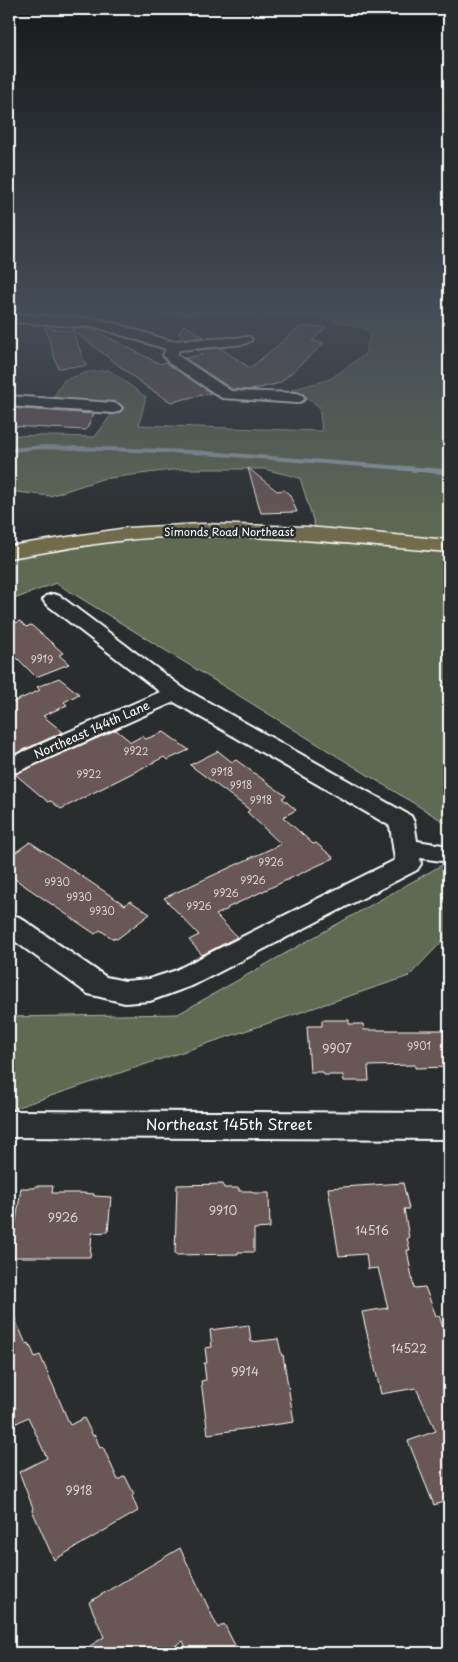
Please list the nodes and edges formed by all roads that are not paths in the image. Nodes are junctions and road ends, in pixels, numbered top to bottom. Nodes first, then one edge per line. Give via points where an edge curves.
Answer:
1 (218, 390) edge
2 (297, 398) dead end
3 (9, 401) edge
4 (114, 408) dead end
5 (449, 546) edge
6 (9, 552) edge
7 (53, 600) dead end
8 (175, 692) junction
9 (9, 767) edge
10 (406, 848) junction
11 (449, 854) edge
12 (9, 924) edge
13 (9, 1124) edge
14 (449, 1126) edge

1 - 2 street via 226,395
3 - 4 street
5 - 6 main road, Simonds Road Northeast via 317,533 165,531
7 - 8 street
8 - 9 street, Northeast 144th Lane
8 - 10 street via 402,822
10 - 11 street
10 - 12 street via 408,864 184,978 150,990 125,992 98,986
13 - 14 street, Northeast 145th Street

